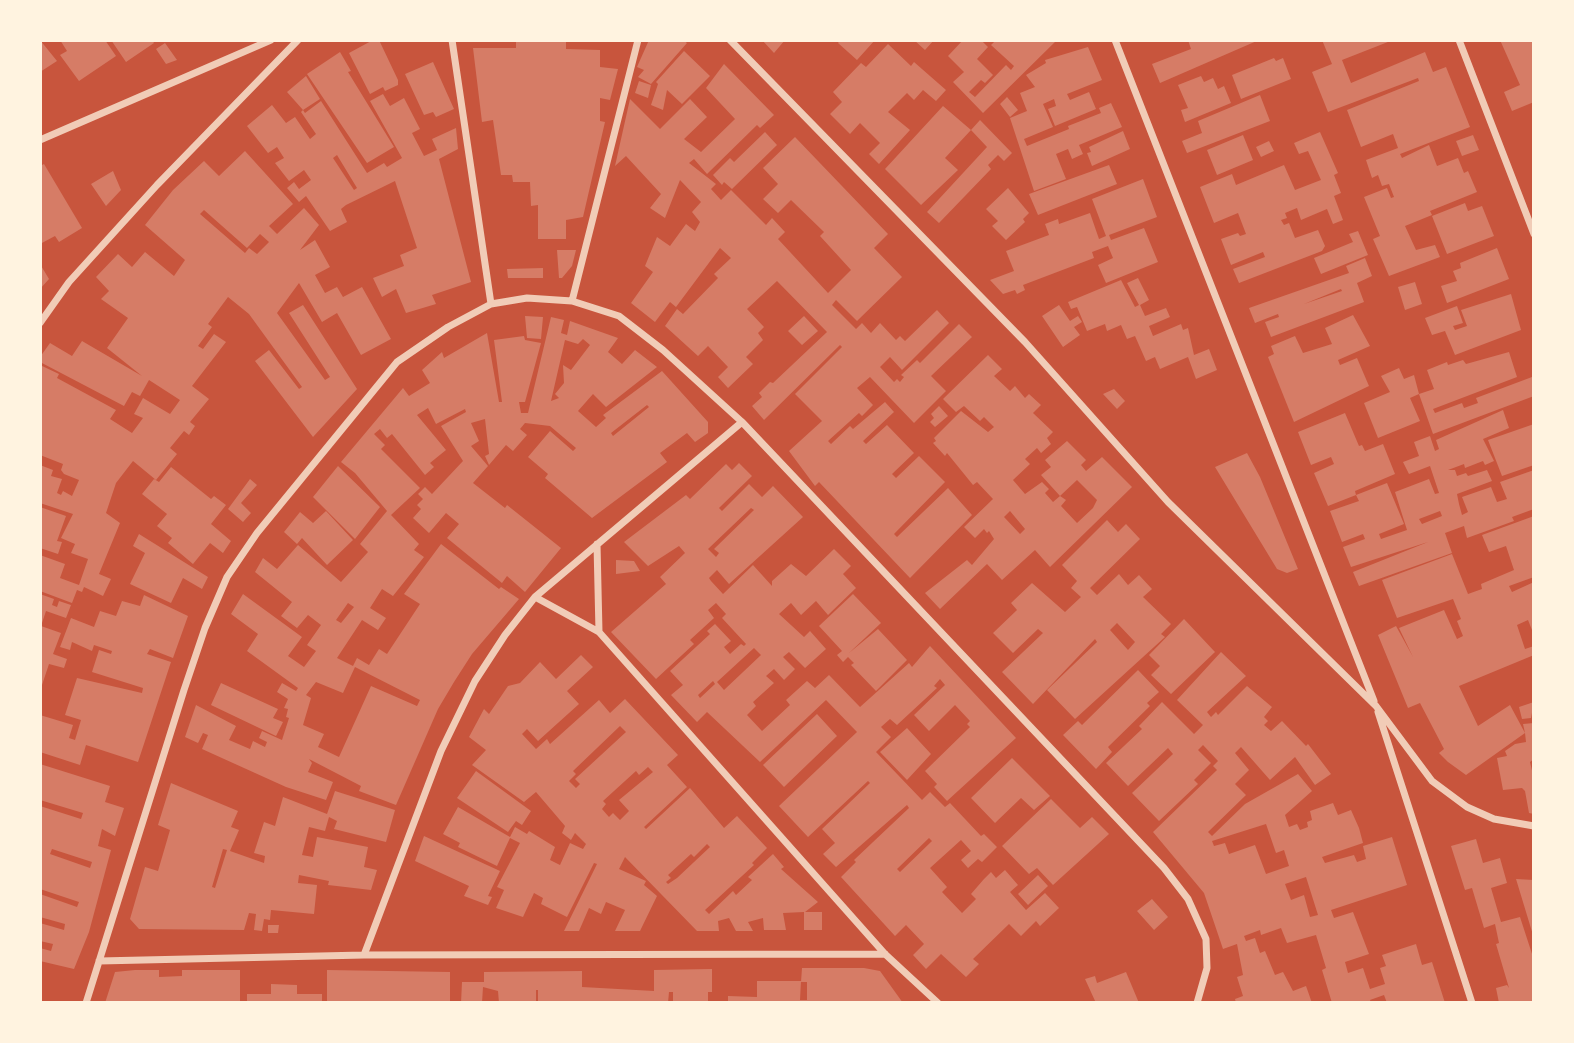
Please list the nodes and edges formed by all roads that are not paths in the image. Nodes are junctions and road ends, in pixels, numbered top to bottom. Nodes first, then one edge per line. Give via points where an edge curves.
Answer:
1 (271, 40) edge
2 (298, 40) edge
3 (452, 40) edge
4 (638, 40) edge
5 (730, 40) edge
6 (1115, 40) edge
7 (1460, 40) edge
8 (40, 140) edge
9 (1534, 234) edge
10 (572, 301) junction
11 (491, 304) junction
12 (40, 323) edge
13 (742, 422) junction
14 (597, 544) junction
15 (535, 597) junction
16 (599, 632) junction
17 (1376, 706) junction
18 (1534, 826) edge
19 (885, 954) junction
20 (364, 956) junction
21 (99, 961) junction
22 (86, 1003) edge
23 (938, 1003) edge
24 (1197, 1003) edge
25 (1472, 1003) edge

1 - 8 street
2 - 12 street via 157,185 69,282
3 - 11 street
4 - 10 street
5 - 17 street via 1024,342 1168,502
6 - 17 street
7 - 9 street
10 - 11 street via 527,298
10 - 13 street via 619,316
11 - 21 street via 397,362 257,533 228,577 188,678
13 - 14 street
13 - 24 street via 1164,868 1188,900 1206,939 1207,968
14 - 15 street
14 - 16 street
15 - 16 street
15 - 20 street via 475,681 441,751
16 - 19 street
17 - 18 street via 1432,781 1466,807 1494,819
17 - 25 street
19 - 20 street
19 - 23 street
20 - 21 street
21 - 22 street

